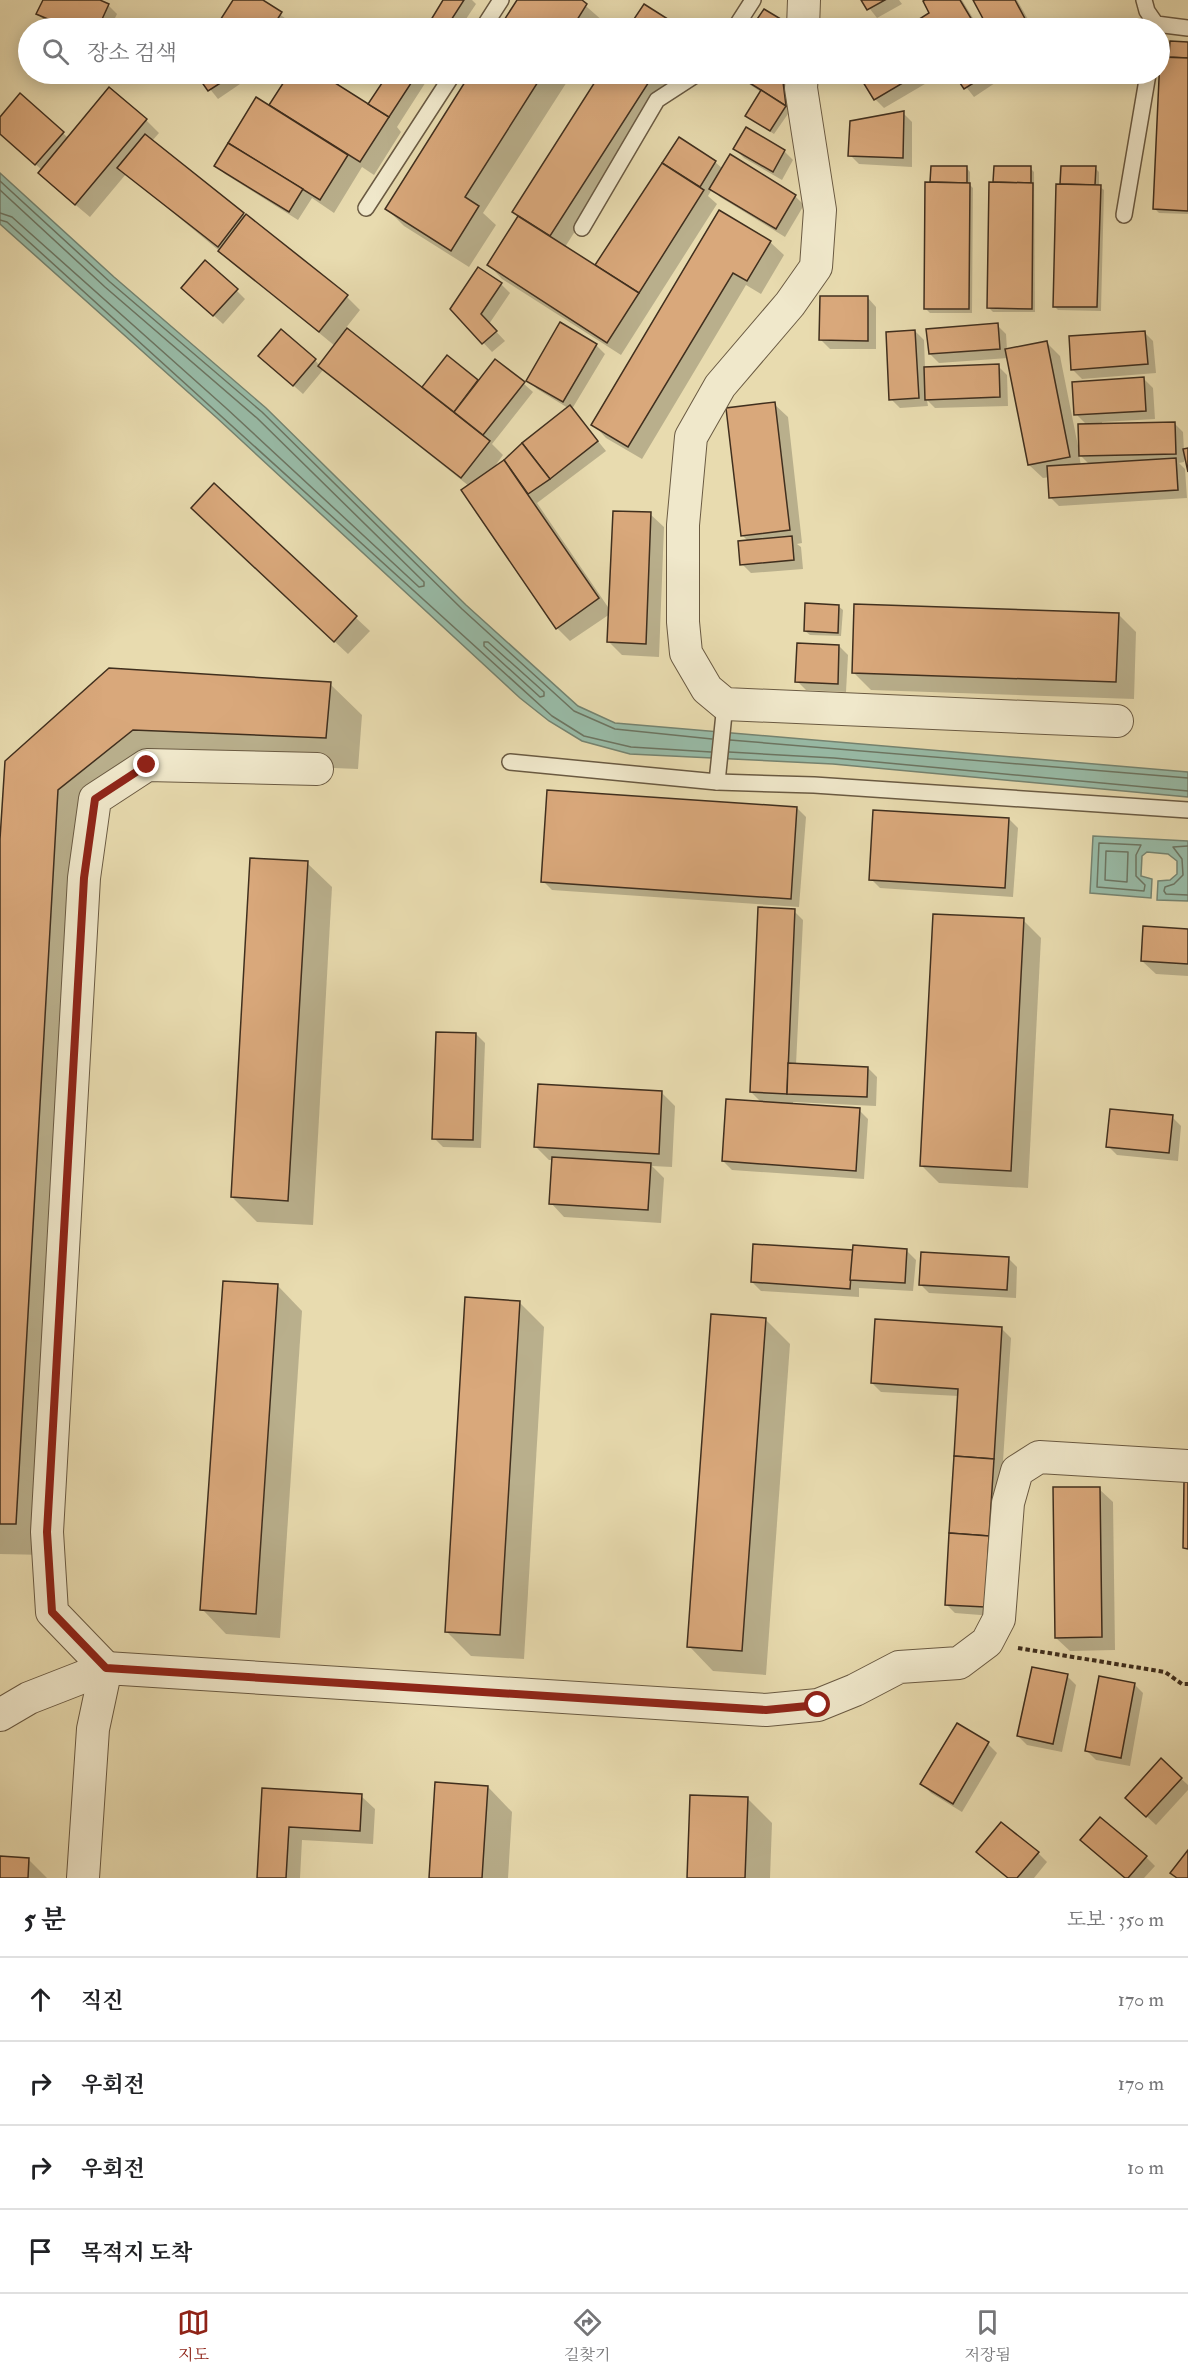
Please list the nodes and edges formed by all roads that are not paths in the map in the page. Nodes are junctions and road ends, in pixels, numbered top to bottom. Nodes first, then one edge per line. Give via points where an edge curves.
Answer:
1 (501, 0) edge
2 (753, 0) edge
3 (804, 0) edge
4 (1144, 0) edge
5 (489, 18) edge
6 (741, 18) edge
7 (803, 18) edge
8 (1152, 18) edge
9 (1170, 27) edge
10 (1188, 28) edge
11 (447, 84) edge
12 (682, 84) edge
13 (801, 84) edge
14 (1146, 84) edge
15 (366, 208) dead end
16 (1124, 215) dead end
17 (582, 228) dead end
18 (723, 716) junction
19 (1117, 721) dead end
20 (510, 762) dead end
21 (316, 769) dead end
22 (717, 782) junction
23 (1188, 810) edge
24 (1188, 1466) edge
25 (106, 1668) junction
26 (0, 1715) edge
27 (83, 1878) edge

1 - 5 lane
2 - 6 lane
3 - 7 street
4 - 8 lane
9 - 10 lane
11 - 15 lane
12 - 17 lane via 657,100
13 - 18 street via 820,210 816,267 720,386 691,437 683,525 686,653
14 - 16 lane
18 - 19 street
18 - 22 lane
20 - 22 lane
21 - 25 street via 147,765 95,799 84,878 47,1532 52,1612
22 - 23 lane
24 - 25 street via 1040,1457 1017,1471 1008,1503 999,1619 987,1642 959,1663 899,1667 818,1705 766,1710
25 - 26 street via 29,1698
25 - 27 street via 93,1729

